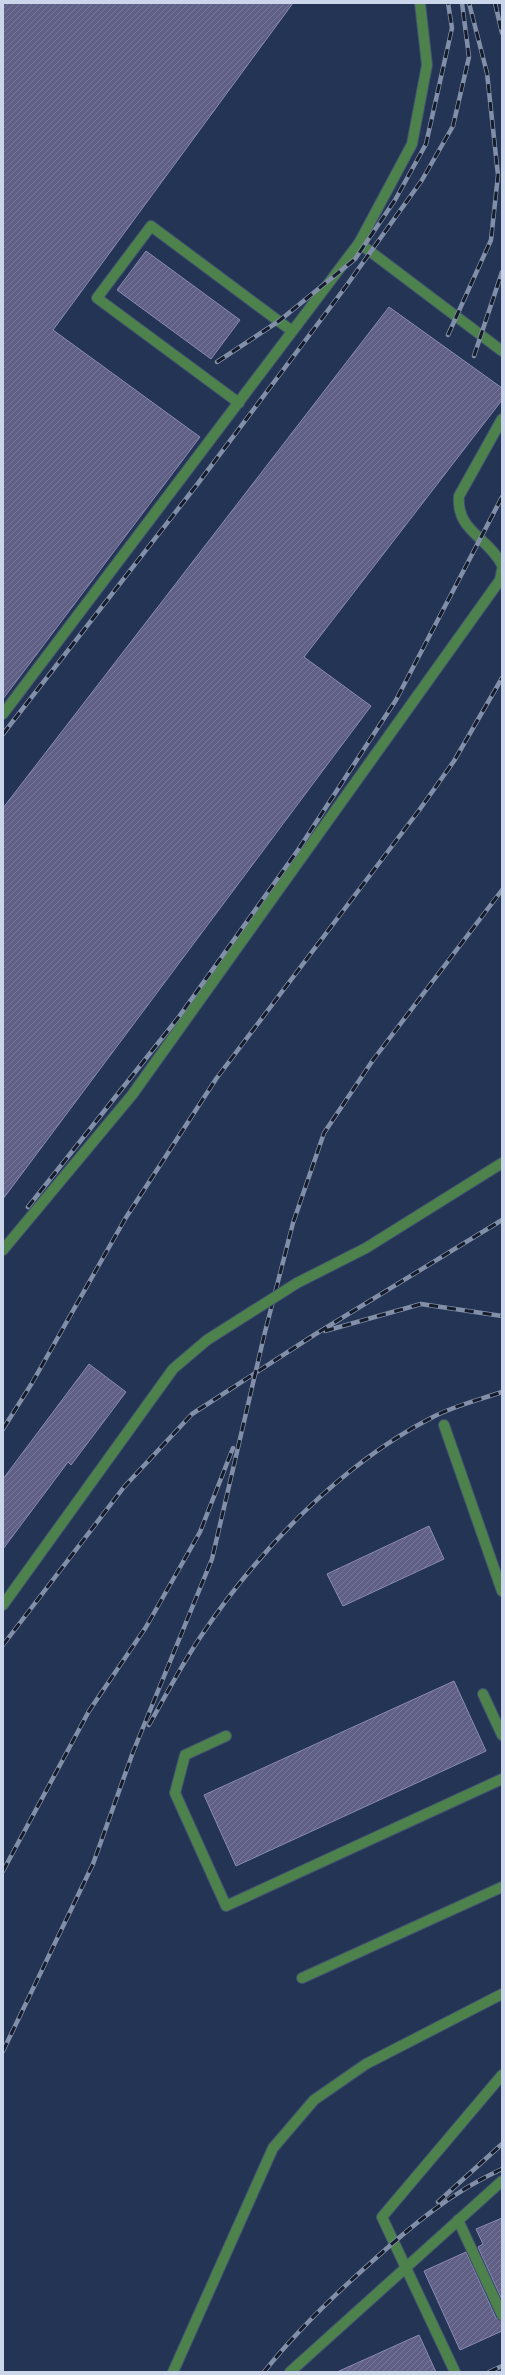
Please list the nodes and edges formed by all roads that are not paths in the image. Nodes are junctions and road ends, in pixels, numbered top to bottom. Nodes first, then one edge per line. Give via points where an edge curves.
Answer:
1 (420, 3) edge
2 (359, 243) junction
3 (292, 331) junction
4 (502, 351) edge
5 (239, 403) junction
6 (502, 419) edge
7 (502, 565) edge
8 (502, 570) edge
9 (3, 714) edge
10 (502, 1163) edge
11 (3, 1250) edge
12 (444, 1425) dead end
13 (502, 1591) edge
14 (3, 1605) edge
15 (483, 1694) dead end
16 (502, 1735) edge
17 (226, 1736) dead end
18 (502, 1779) edge
19 (502, 1887) edge
20 (302, 1978) dead end
21 (502, 1994) edge
22 (502, 2075) edge
23 (502, 2181) edge
24 (458, 2220) junction
25 (406, 2268) junction
26 (502, 2315) edge
27 (173, 2372) edge
28 (290, 2372) edge
29 (455, 2372) edge

1 - 2 lane via 427,65 412,144
2 - 3 lane
2 - 4 lane
3 - 5 lane
3 - 5 lane via 151,226 97,298
5 - 9 lane
6 - 7 lane via 459,496 458,510 467,525 498,556
8 - 11 lane via 500,580 132,1095
10 - 14 lane, bridge via 366,1248 298,1283 207,1340 173,1369
12 - 13 lane
15 - 16 lane
17 - 18 lane via 185,1755 175,1793 226,1906
19 - 20 lane
21 - 27 lane via 366,2064 314,2100 273,2148
22 - 25 lane via 382,2217
23 - 24 lane
24 - 25 lane
24 - 26 lane
25 - 28 lane
25 - 29 lane

